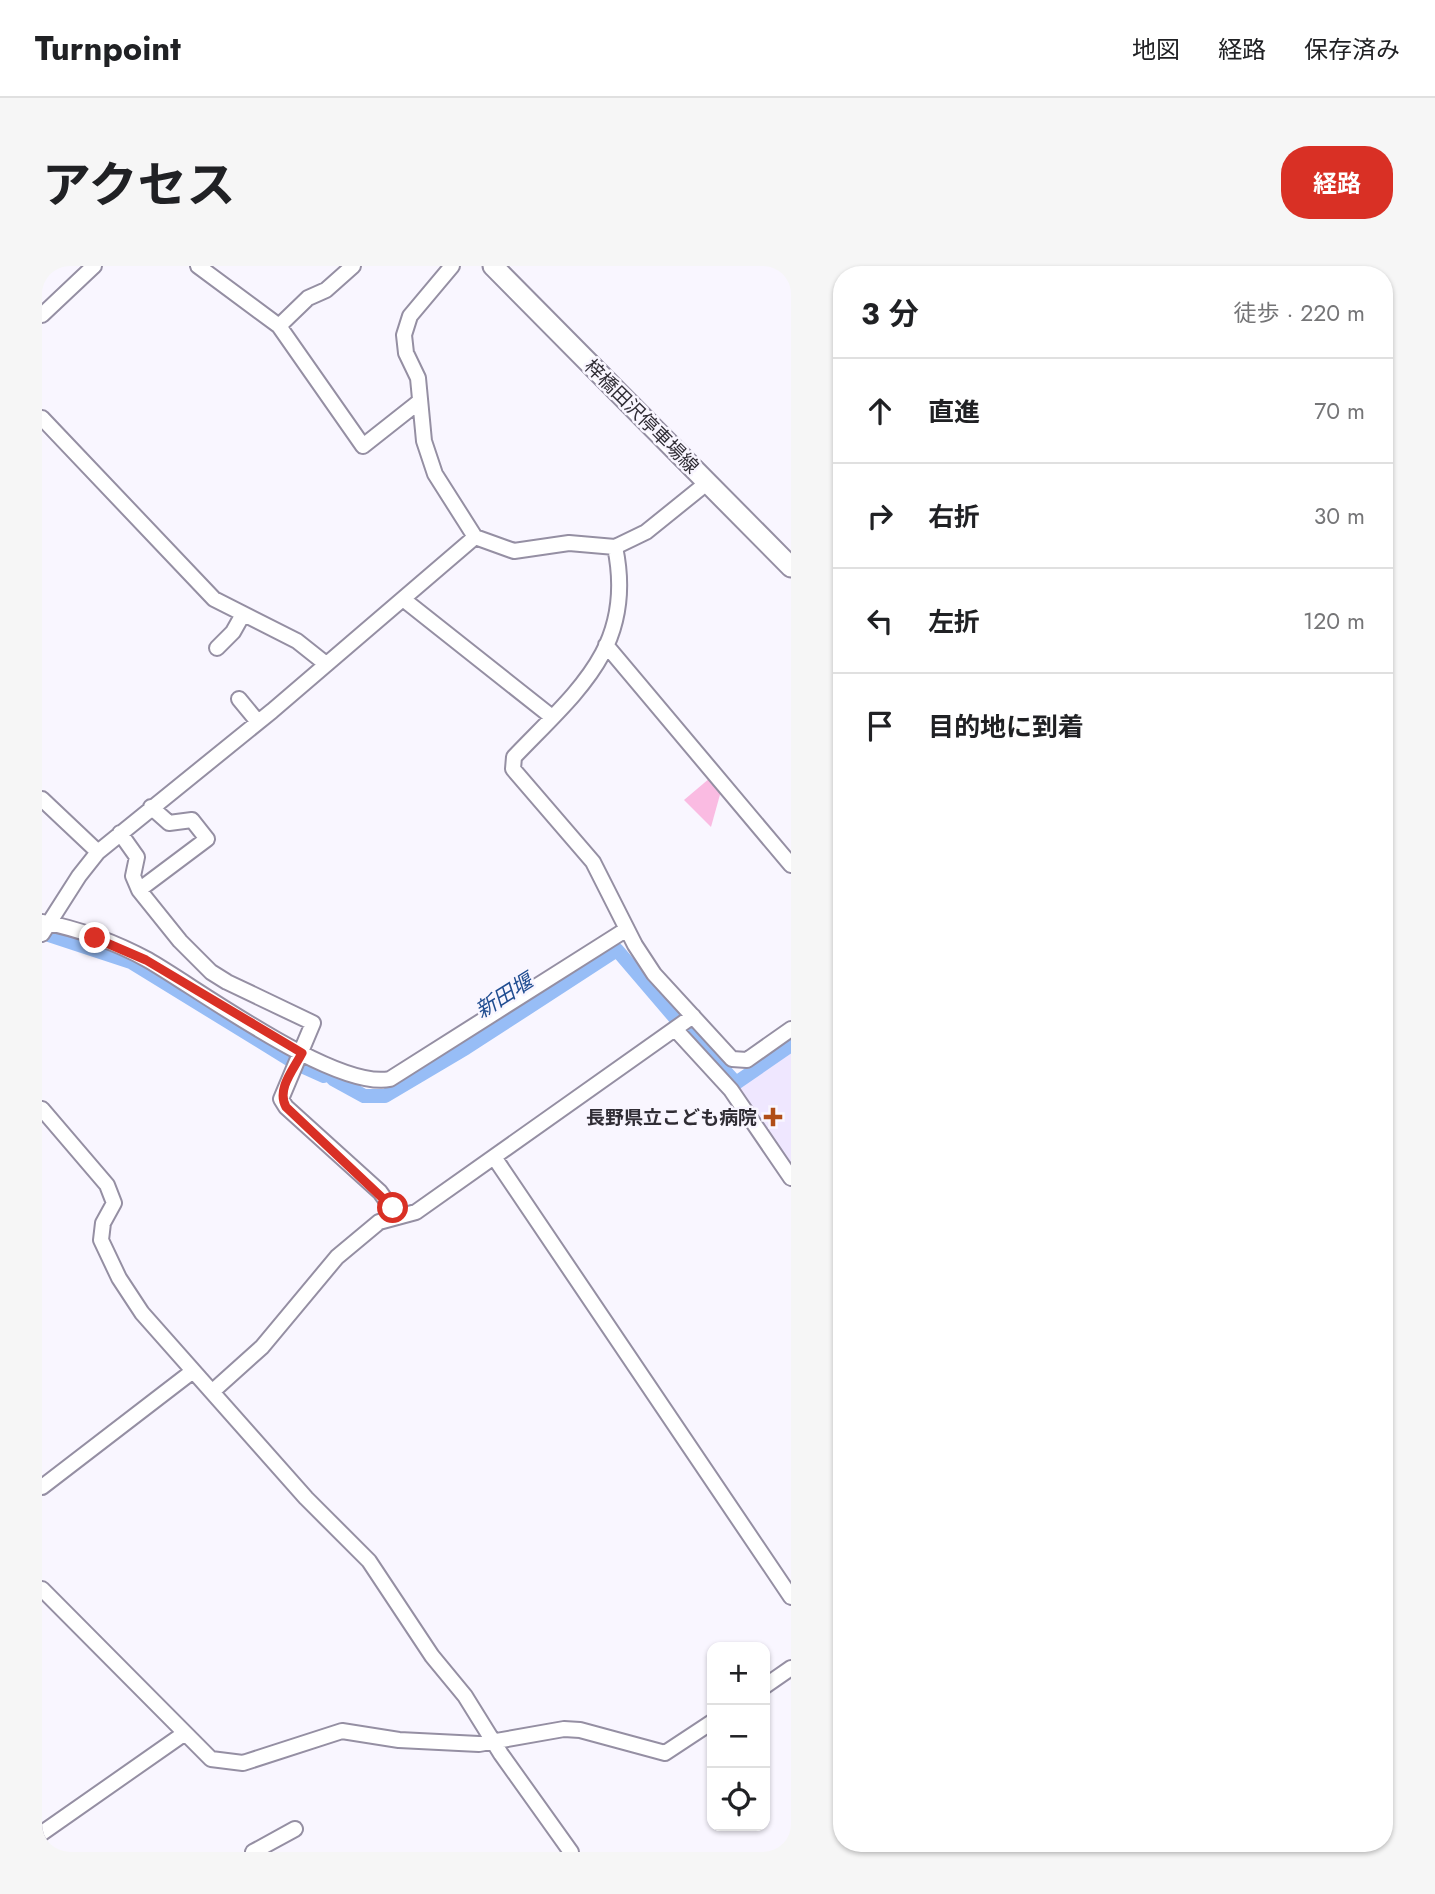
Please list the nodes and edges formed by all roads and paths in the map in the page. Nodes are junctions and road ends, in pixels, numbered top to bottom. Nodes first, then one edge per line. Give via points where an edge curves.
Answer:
1 (94, 266) edge
2 (198, 266) edge
3 (353, 266) edge
4 (452, 266) edge
5 (493, 266) edge
6 (42, 315) edge
7 (279, 326) junction
8 (420, 401) junction
9 (42, 418) edge
10 (708, 482) junction
11 (475, 537) junction
12 (615, 547) junction
13 (790, 564) edge
14 (403, 600) junction
15 (242, 616) junction
16 (606, 645) junction
17 (217, 648) dead end
18 (327, 664) junction
19 (239, 699) dead end
20 (552, 717) junction
21 (258, 722) junction
22 (42, 799) edge
23 (151, 807) junction
24 (120, 833) junction
25 (98, 852) junction
26 (791, 865) edge
27 (139, 890) junction
28 (44, 927) edge
29 (627, 929) junction
30 (693, 1016) junction
31 (675, 1029) junction
32 (791, 1029) edge
33 (302, 1053) junction
34 (42, 1109) edge
35 (494, 1157) junction
36 (791, 1178) edge
37 (398, 1217) junction
38 (193, 1371) junction
39 (214, 1391) junction
40 (42, 1487) edge
41 (42, 1589) edge
42 (791, 1597) edge
43 (791, 1668) edge
44 (770, 1683) edge
45 (707, 1725) edge
46 (185, 1733) junction
47 (495, 1743) junction
48 (295, 1829) dead end
49 (42, 1833) edge
50 (253, 1852) edge
51 (572, 1852) edge

1 - 6 street
2 - 7 street
3 - 7 street
4 - 8 street via 410,316 404,335
5 - 10 main road, 梓橋田沢停車場線
7 - 8 street via 363,446
8 - 11 street via 424,441 435,474
9 - 15 street via 203,589
10 - 12 street via 646,532
10 - 13 main road, 梓橋田沢停車場線
11 - 12 street via 514,551 569,543
11 - 14 street
12 - 16 street via 621,603
14 - 18 street
14 - 20 street
15 - 17 street
15 - 18 street via 297,641
16 - 20 street via 586,682
16 - 26 street
18 - 21 street
19 - 21 street
20 - 29 street via 514,757 513,769 593,862
21 - 23 street
22 - 25 street
23 - 24 street
23 - 27 street via 169,823 192,820 207,839
24 - 25 street
24 - 27 street via 137,856 133,876
25 - 28 street
27 - 33 street via 211,972 313,1023
28 - 33 street via 121,947
29 - 30 street via 654,974
29 - 33 street via 390,1079 358,1078
30 - 31 street
30 - 32 street via 739,1061
31 - 35 street
31 - 36 street via 731,1090
33 - 37 street via 281,1099 380,1192
34 - 38 street via 107,1185 114,1203 103,1223 101,1240 118,1278
35 - 37 street via 416,1212
35 - 42 street
37 - 39 street via 379,1223 337,1256 262,1347
38 - 39 street
38 - 40 street
39 - 47 street via 369,1562
41 - 46 street
43 - 44 street
45 - 47 street via 665,1753 572,1729
46 - 47 street via 211,1759 243,1763 342,1731 399,1740
46 - 49 street
47 - 51 street
48 - 50 street

